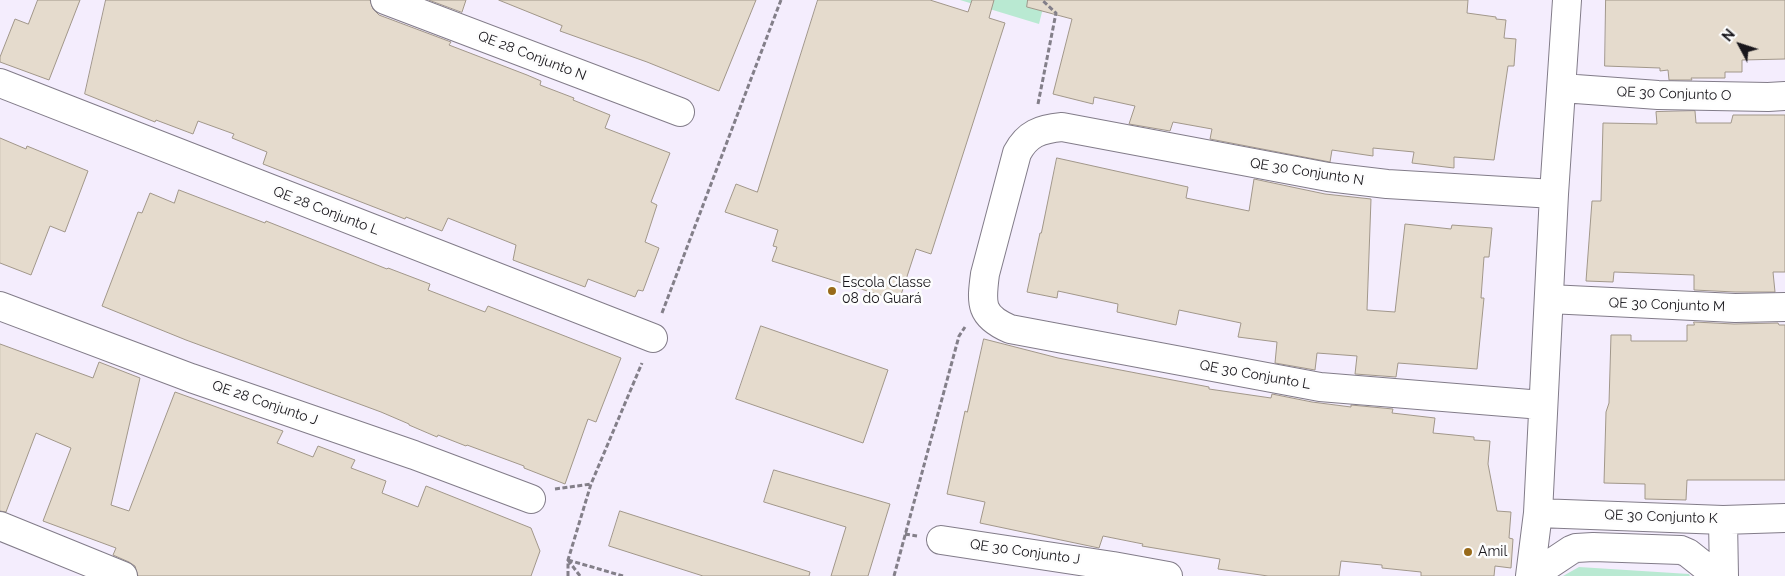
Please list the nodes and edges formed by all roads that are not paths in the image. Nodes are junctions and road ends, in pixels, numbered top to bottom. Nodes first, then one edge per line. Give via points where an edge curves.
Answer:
1 (385, 0) edge
2 (1567, 0) edge
3 (0, 83) edge
4 (1562, 88) junction
5 (1785, 96) edge
6 (680, 112) dead end
7 (1554, 194) junction
8 (1549, 299) junction
9 (982, 302) joint
10 (0, 306) edge
11 (1785, 307) edge
12 (653, 338) road end
13 (1542, 405) junction
14 (531, 499) road end
15 (1538, 513) junction
16 (1785, 518) edge
17 (1723, 520) junction
18 (0, 526) edge
19 (940, 540) dead end
20 (123, 576) edge
21 (1168, 576) edge
22 (1531, 576) edge
23 (1717, 576) edge
24 (1724, 576) edge

1 - 6 street, QE 28 Conjunto N
2 - 4 street
3 - 12 street, QE 28 Conjunto L
4 - 5 street, QE 30 Conjunto O via 1658,96
4 - 7 street
7 - 8 street
7 - 9 street, QE 30 Conjunto N via 1387,184 1328,177 1062,127 1052,128 1024,141 1017,153 985,274
8 - 11 street, QE 30 Conjunto M via 1707,307
8 - 13 street
9 - 13 street, QE 30 Conjunto L via 991,319 1010,329 1255,376 1320,387
10 - 14 street, QE 28 Conjunto J
13 - 15 street
15 - 17 street, QE 30 Conjunto K
15 - 22 street
16 - 17 street, QE 30 Conjunto K
17 - 24 street
18 - 20 street
19 - 21 street, QE 30 Conjunto J
22 - 23 street via 1571,550 1593,547 1681,550

